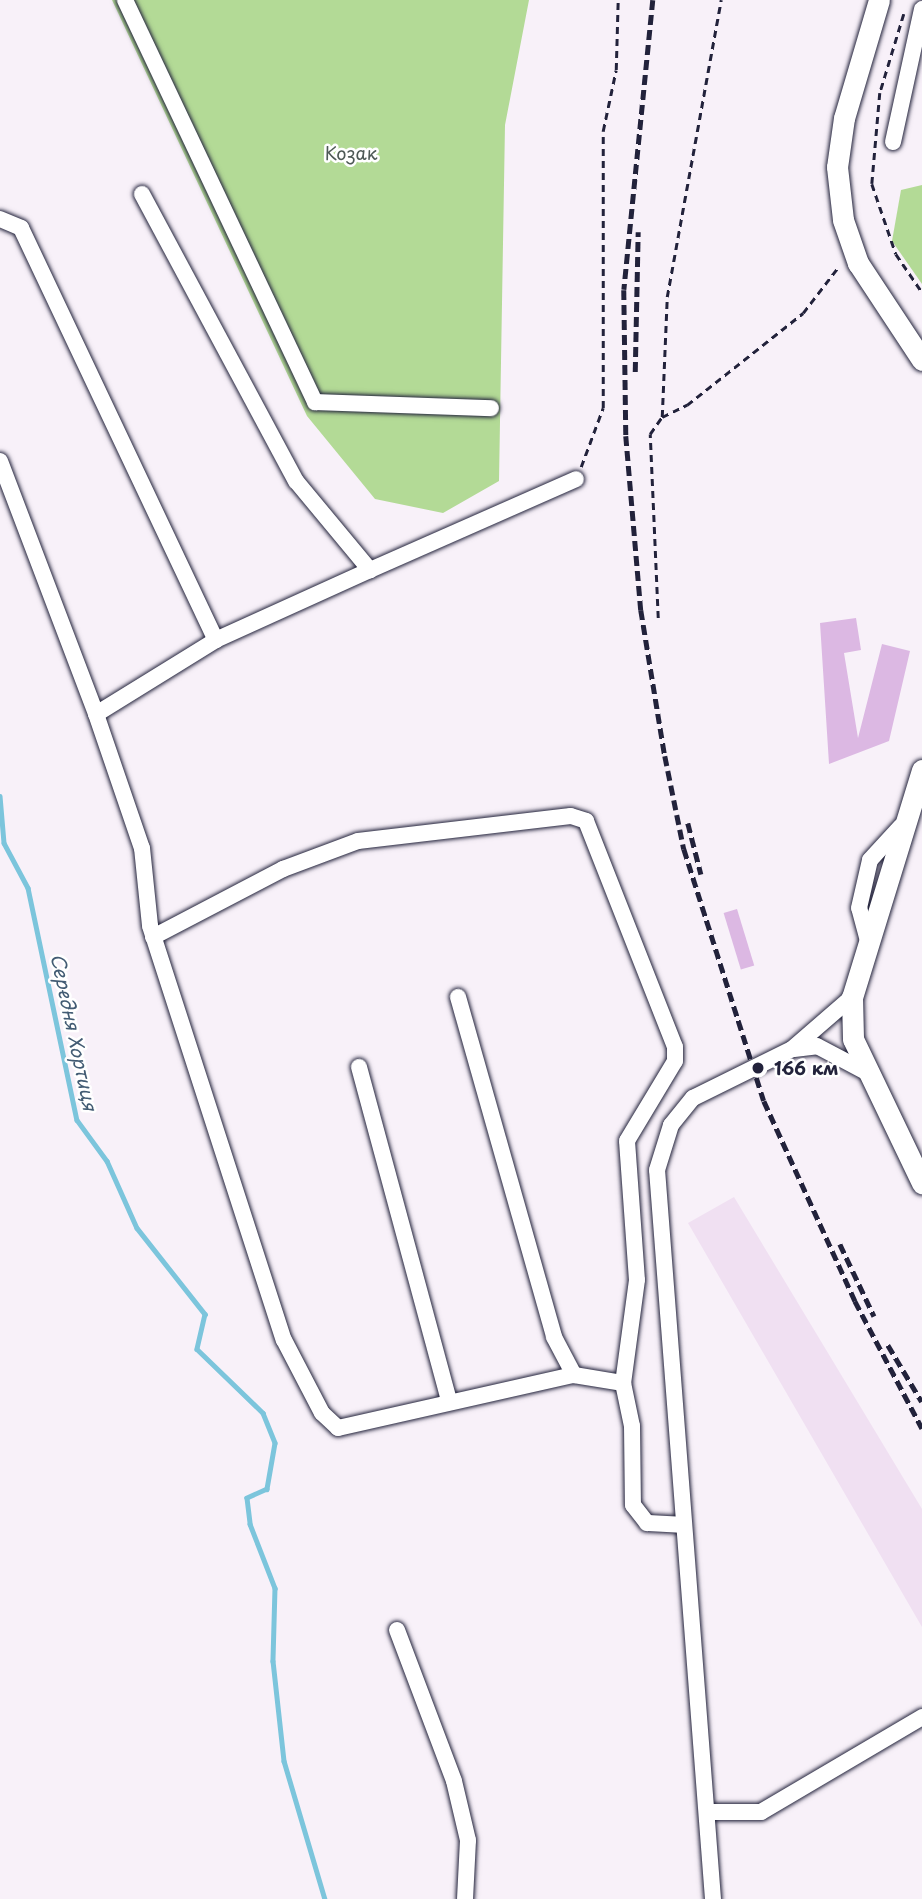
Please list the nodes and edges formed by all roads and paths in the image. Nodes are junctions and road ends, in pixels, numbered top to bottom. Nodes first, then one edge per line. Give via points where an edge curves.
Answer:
1 (125, 0) edge
2 (618, 0) edge
3 (721, 0) edge
4 (879, 0) edge
5 (922, 9) edge
6 (893, 142) dead end
7 (142, 194) dead end
8 (0, 219) edge
9 (844, 261) dead end
10 (922, 360) edge
11 (491, 408) dead end
12 (662, 417) junction
13 (0, 461) edge
14 (576, 479) joint
15 (370, 570) junction
16 (658, 618) dead end
17 (216, 640) junction
18 (96, 714) junction
19 (922, 770) edge
20 (153, 936) junction
21 (458, 996) dead end
22 (852, 997) junction
23 (792, 1049) junction
24 (359, 1067) dead end
25 (868, 1073) junction
26 (922, 1183) edge
27 (574, 1375) junction
28 (623, 1383) junction
29 (449, 1401) junction
30 (682, 1525) junction
31 (397, 1630) dead end
32 (922, 1717) edge
33 (708, 1812) junction
34 (465, 1899) edge
35 (713, 1899) edge

1 - 11 street via 315,402
2 - 14 path via 615,70 603,131 603,408
3 - 12 path via 667,297
4 - 10 main road via 844,118 837,167 843,220 858,263
5 - 6 street
7 - 15 street via 296,481
8 - 17 street via 21,229
9 - 12 path via 803,313 687,405
12 - 16 path via 650,434
13 - 18 street
14 - 15 street
15 - 17 street
17 - 18 street
18 - 20 street via 130,800
19 - 22 main road via 901,826
20 - 28 street via 283,869 358,841 571,816 586,821 675,1047 675,1061 627,1141 637,1280
20 - 29 street via 284,1340 322,1413 338,1428 365,1426
21 - 27 street via 554,1337
22 - 23 street
22 - 25 main road via 853,1039
23 - 25 street via 817,1046
23 - 30 street via 693,1098 661,1150 657,1186
24 - 29 street
25 - 26 main road
27 - 28 street
27 - 29 street
28 - 30 street via 632,1426 633,1505 647,1523
30 - 33 street
31 - 34 street via 454,1781 468,1840
32 - 33 street via 761,1812
33 - 35 street

